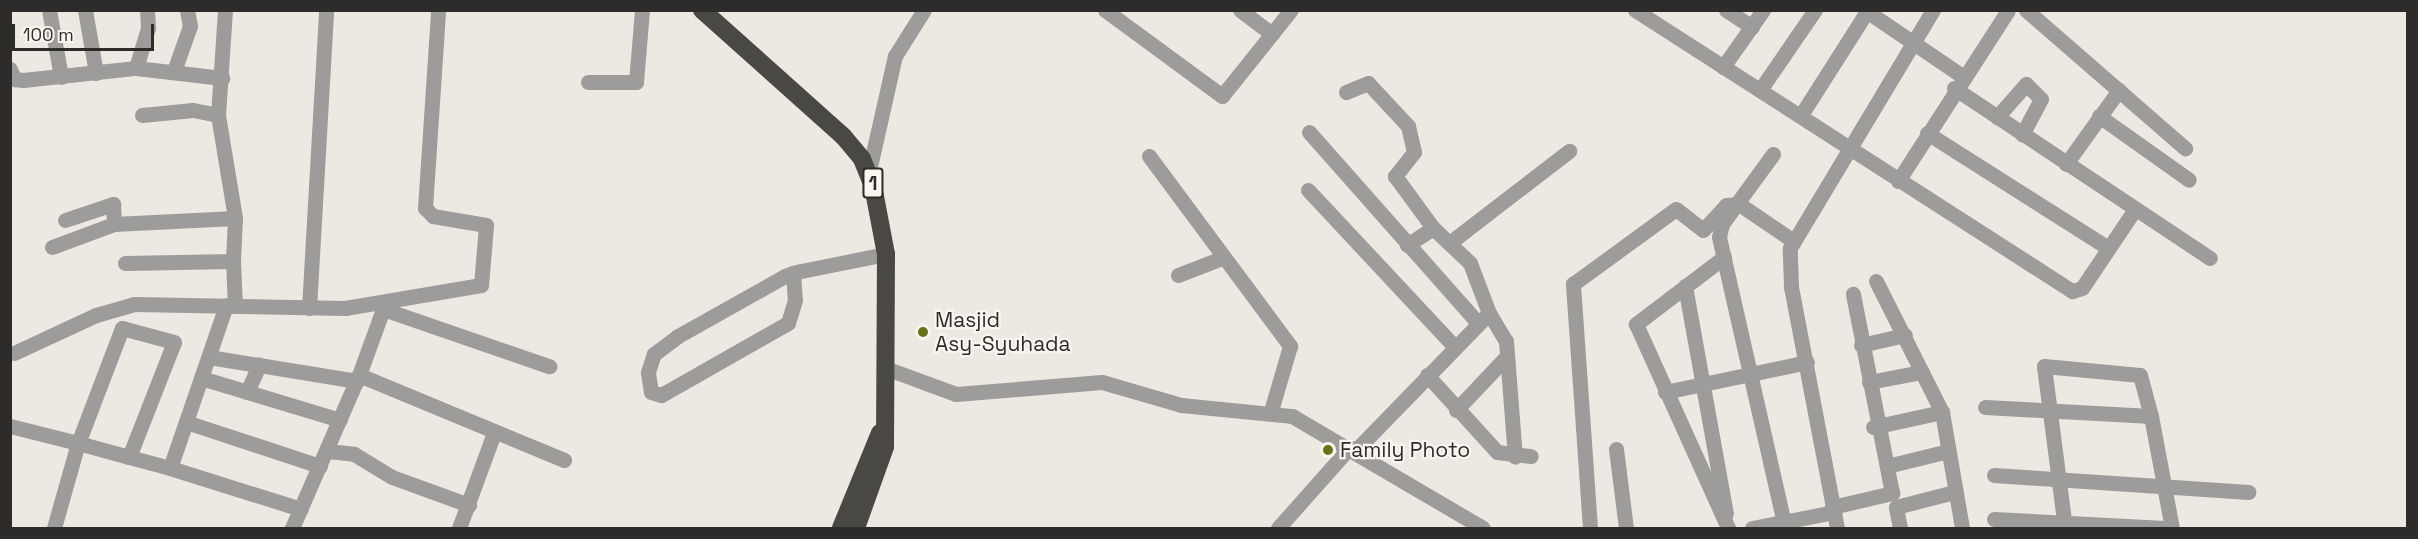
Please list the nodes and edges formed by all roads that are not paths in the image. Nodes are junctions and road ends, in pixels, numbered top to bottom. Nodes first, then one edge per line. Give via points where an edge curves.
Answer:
1 (49, 10) edge
2 (85, 10) edge
3 (147, 10) edge
4 (187, 10) edge
5 (225, 10) edge
6 (326, 10) edge
7 (438, 10) edge
8 (642, 10) edge
9 (702, 10) edge
10 (924, 10) edge
11 (1105, 10) edge
12 (1240, 10) edge
13 (1291, 10) edge
14 (1635, 10) edge
15 (1726, 10) edge
16 (1763, 10) edge
17 (1815, 10) edge
18 (1934, 10) edge
19 (2008, 10) edge
20 (2026, 10) edge
21 (1866, 11) edge
22 (1752, 27) junction
23 (1272, 34) junction
24 (1912, 44) junction
25 (1723, 67) junction
26 (136, 68) junction
27 (174, 71) junction
28 (96, 73) junction
29 (11, 75) edge
30 (61, 77) junction
31 (222, 78) junction
32 (588, 82) dead end
33 (1958, 82) junction
34 (1760, 90) junction
35 (2119, 90) junction
36 (1346, 92) dead end
37 (142, 115) dead end
38 (218, 115) junction
39 (1801, 115) junction
40 (2099, 116) junction
41 (1997, 117) junction
42 (1310, 132) dead end
43 (1927, 133) junction
44 (2022, 134) junction
45 (2185, 148) dead end
46 (1853, 149) junction
47 (1569, 151) dead end
48 (1773, 154) dead end
49 (1149, 156) dead end
50 (2066, 164) junction
51 (868, 171) junction
52 (2189, 180) dead end
53 (1898, 181) junction
54 (1308, 190) dead end
55 (1739, 204) junction
56 (2135, 209) junction
57 (235, 219) junction
58 (65, 220) dead end
59 (114, 224) junction
60 (1433, 228) junction
61 (1792, 240) junction
62 (1452, 241) junction
63 (1407, 245) junction
64 (52, 247) dead end
65 (2108, 248) junction
66 (886, 254) junction
67 (1724, 257) junction
68 (1222, 258) junction
69 (2210, 258) dead end
70 (233, 261) junction
71 (125, 263) dead end
72 (793, 273) junction
73 (1178, 276) dead end
74 (1876, 281) dead end
75 (1685, 286) junction
76 (1853, 294) dead end
77 (231, 305) junction
78 (381, 307) junction
79 (309, 308) junction
80 (1483, 318) junction
81 (1905, 335) junction
82 (1861, 345) junction
83 (1454, 346) junction
84 (14, 352) dead end
85 (1507, 356) junction
86 (209, 357) junction
87 (1807, 362) junction
88 (259, 365) junction
89 (549, 366) dead end
90 (888, 369) junction
91 (1750, 372) junction
92 (1922, 372) junction
93 (1427, 375) junction
94 (201, 378) junction
95 (358, 378) junction
96 (1869, 382) junction
97 (1704, 383) junction
98 (247, 392) junction
99 (1665, 392) junction
100 (1985, 407) dead end
101 (2049, 408) junction
102 (1456, 410) junction
103 (1270, 411) junction
104 (1942, 412) junction
105 (2151, 416) junction
106 (340, 420) junction
107 (186, 422) junction
108 (10, 426) edge
109 (885, 427) junction
110 (1876, 427) junction
111 (494, 433) junction
112 (78, 443) junction
113 (1353, 448) junction
114 (1616, 449) dead end
115 (327, 451) junction
116 (1948, 451) junction
117 (1531, 456) dead end
118 (129, 457) junction
119 (1515, 457) junction
120 (564, 460) dead end
121 (320, 466) junction
122 (1887, 466) junction
123 (170, 468) junction
124 (1994, 475) dead end
125 (2058, 477) junction
126 (2163, 483) junction
127 (1954, 492) junction
128 (2248, 492) dead end
129 (469, 505) junction
130 (301, 509) junction
131 (1833, 510) junction
132 (1994, 519) dead end
133 (2064, 524) edge
134 (1784, 525) edge
135 (54, 528) edge
136 (292, 528) edge
137 (459, 528) edge
138 (841, 528) edge
139 (856, 528) edge
140 (1278, 528) edge
141 (1483, 528) edge
142 (1590, 528) edge
143 (1626, 528) edge
144 (1727, 528) edge
145 (1752, 528) edge
146 (1837, 528) edge
147 (1900, 528) edge
148 (1962, 528) edge
149 (2166, 528) edge
150 (2172, 528) edge

1 - 30 street
2 - 28 street
3 - 26 street via 148,28
4 - 27 street via 190,26
5 - 31 street
6 - 79 street
7 - 78 street via 425,208 434,216 486,225 484,281
8 - 32 street via 636,82
9 - 51 highway, 1 via 825,118
10 - 51 street via 895,56
11 - 23 street via 1222,96
12 - 23 street
13 - 23 street
14 - 25 street
15 - 22 street
16 - 22 street
17 - 34 street
18 - 24 street
19 - 33 street
20 - 35 street
21 - 24 street
21 - 39 street
22 - 25 street
24 - 33 street
24 - 46 street
25 - 34 street
26 - 27 street
26 - 28 street
27 - 31 street
28 - 30 street
29 - 30 street
31 - 38 street
33 - 41 street
33 - 43 street
34 - 39 street
35 - 40 street
35 - 45 street
36 - 60 street via 1368,83 1408,126 1414,152 1395,176
37 - 38 street via 193,110
38 - 57 street
39 - 46 street
40 - 50 street
40 - 52 street
41 - 44 street
41 - 44 street via 2026,84 2041,99
42 - 63 street
43 - 53 street
43 - 65 street
44 - 50 street
46 - 53 street
46 - 61 street
47 - 62 street
48 - 55 street
49 - 68 street
50 - 56 street
51 - 66 highway, 1
53 - 65 street via 2072,291 2082,288
54 - 83 street
55 - 61 street
55 - 67 street via 1721,227
55 - 142 street via 1726,205 1704,230 1680,209 1660,216 1571,287
56 - 65 street
56 - 69 street
57 - 59 street
57 - 70 street
58 - 59 street via 113,204
59 - 64 street
60 - 62 street
60 - 63 street
61 - 87 street via 1790,278
62 - 80 street via 1472,267
63 - 80 street
66 - 72 street
66 - 90 highway, 1
67 - 75 street
67 - 91 street
68 - 73 street
68 - 103 street via 1290,346
70 - 71 street
70 - 77 street
72 - 72 street via 795,300 788,323 661,394 651,392 649,368 661,347
74 - 81 street
75 - 97 street
75 - 99 street via 1636,324
76 - 82 street
77 - 79 street
77 - 84 street via 126,306
77 - 86 street
78 - 79 street
78 - 89 street
78 - 95 street
80 - 83 street
80 - 85 street via 1505,336
81 - 82 street
81 - 92 street
82 - 96 street
83 - 93 street
85 - 102 street
85 - 119 street
86 - 88 street
86 - 94 street
87 - 91 street
87 - 131 street
88 - 95 street
88 - 98 street
90 - 103 street via 956,394 1102,382 1181,405
90 - 109 highway, 1
91 - 97 street
91 - 134 street
92 - 96 street
92 - 104 street
93 - 102 street
93 - 113 street
94 - 98 street
94 - 107 street
95 - 106 street
95 - 111 street
96 - 110 street
97 - 99 street
97 - 144 street
98 - 106 street
99 - 144 street
100 - 101 street
101 - 105 street
101 - 105 street via 2042,372 2049,364 2140,375
101 - 125 street
102 - 119 street via 1497,452
103 - 113 street via 1303,420
104 - 110 street
104 - 116 street
105 - 126 street
106 - 115 street
107 - 121 street
107 - 123 street
108 - 112 street
109 - 138 highway, 1
109 - 139 highway, 1 via 881,461
110 - 122 street
111 - 120 street
111 - 129 street
112 - 118 street
112 - 118 street via 122,328 174,342
112 - 135 street
113 - 140 street
113 - 141 street
114 - 143 street
115 - 121 street
115 - 129 street via 354,454 392,477
116 - 122 street
116 - 127 street
117 - 119 street
118 - 123 street
121 - 130 street
122 - 131 street via 1891,496
123 - 130 street
124 - 125 street
125 - 126 street
125 - 133 street
126 - 128 street
126 - 150 street
127 - 147 street via 1896,507
127 - 148 street
129 - 137 street
130 - 136 street
131 - 134 street
131 - 146 street
132 - 133 street
133 - 149 street
134 - 145 street

